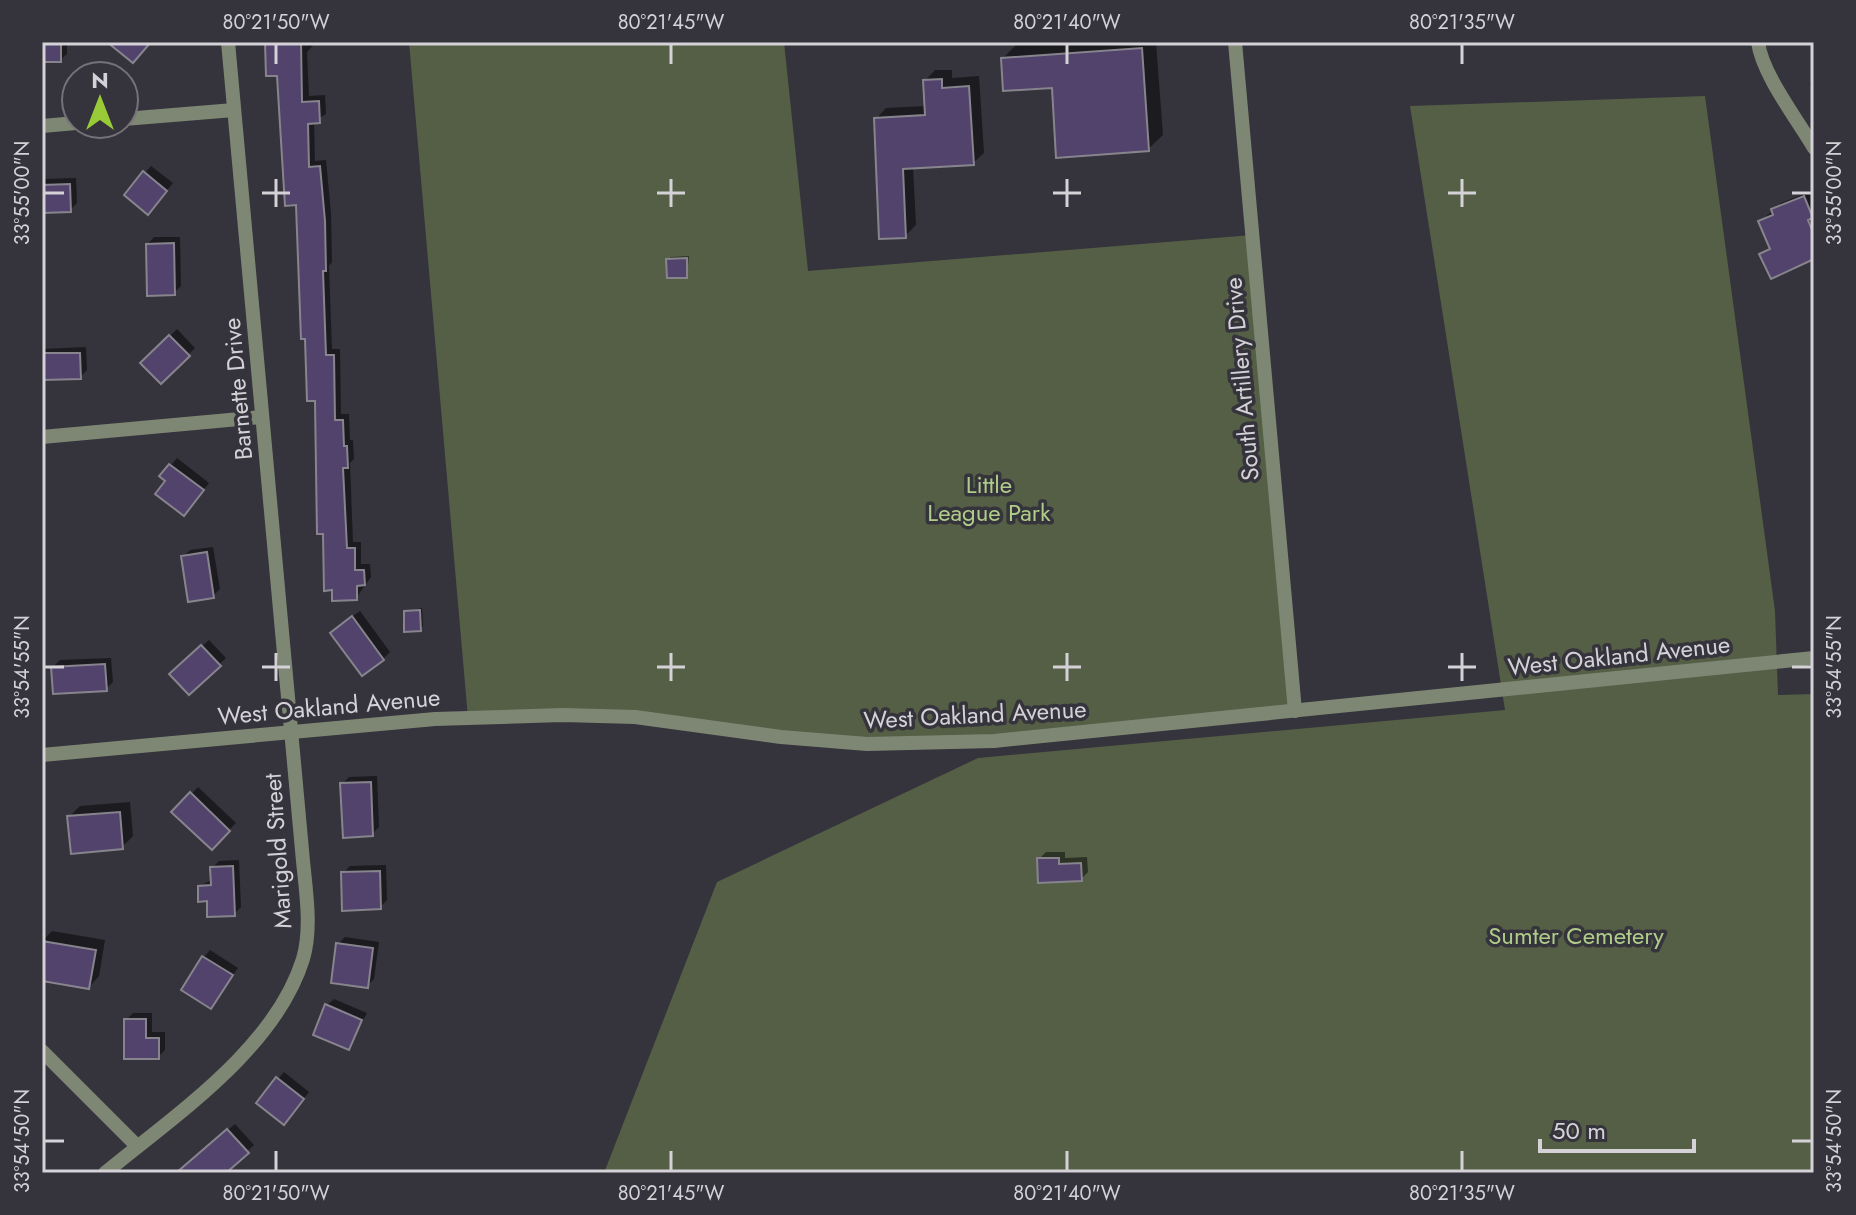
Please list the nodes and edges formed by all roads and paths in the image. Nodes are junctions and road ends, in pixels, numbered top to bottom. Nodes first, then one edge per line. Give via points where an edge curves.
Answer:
1 (228, 42) edge
2 (1235, 42) edge
3 (1758, 42) edge
4 (234, 110) junction
5 (140, 118) edge
6 (1814, 148) edge
7 (262, 417) junction
8 (42, 437) edge
9 (1814, 658) edge
10 (1295, 711) junction
11 (291, 732) junction
12 (42, 755) edge
13 (42, 1051) edge
14 (137, 1146) junction
15 (105, 1173) edge

1 - 4 street, Barnette Drive
2 - 10 street, South Artillery Drive
3 - 6 street via 1759,53
4 - 5 street
4 - 7 street, Barnette Drive
7 - 8 street
7 - 11 street, Barnette Drive
9 - 10 street, West Oakland Avenue
10 - 11 street, West Oakland Avenue via 915,744 822,741 635,717 563,715
11 - 12 street, West Oakland Avenue
11 - 14 street, Marigold Street via 307,909 303,958 281,1007 243,1055
13 - 14 street
14 - 15 street, Marigold Street

